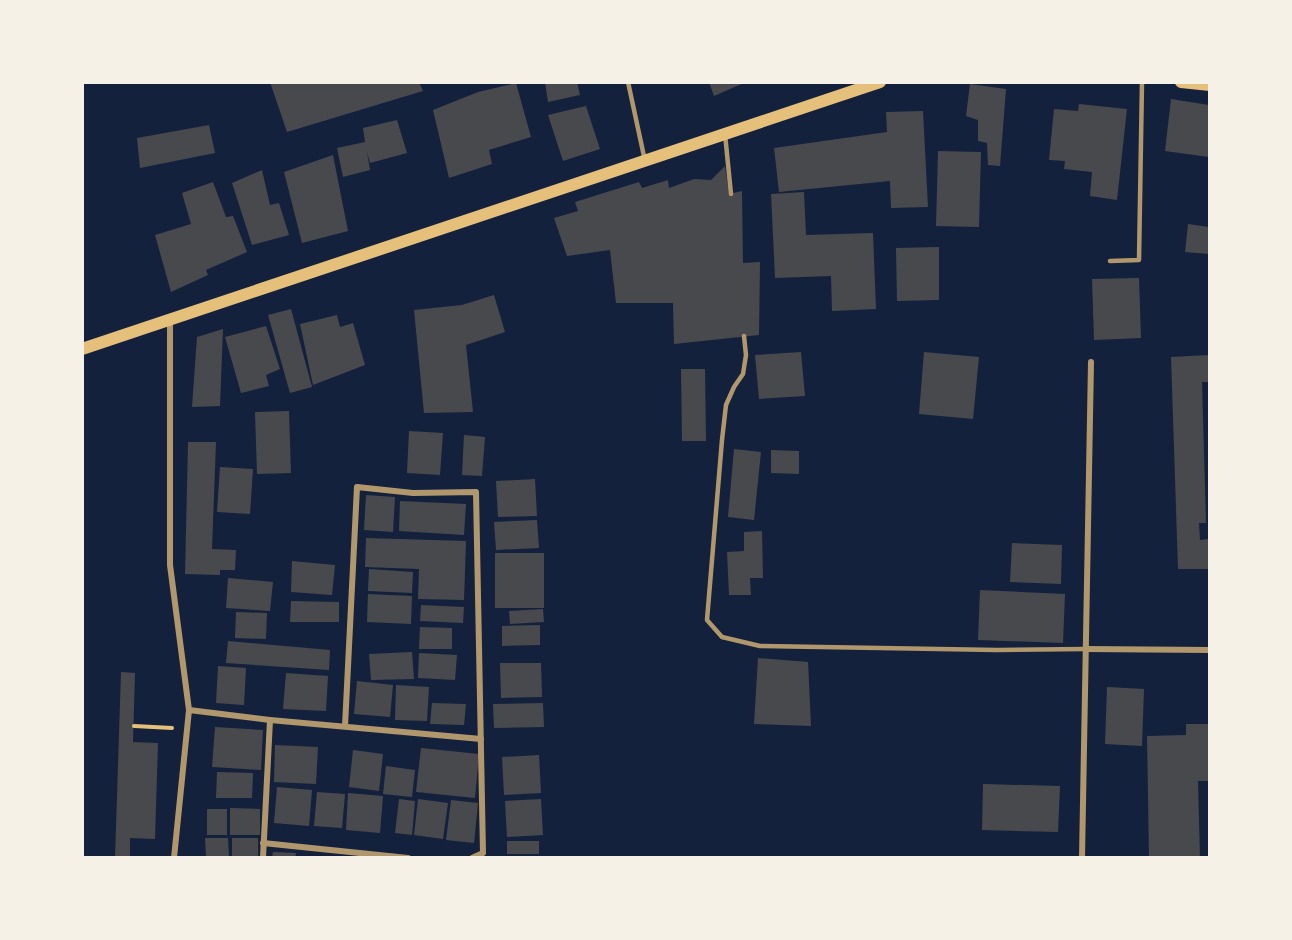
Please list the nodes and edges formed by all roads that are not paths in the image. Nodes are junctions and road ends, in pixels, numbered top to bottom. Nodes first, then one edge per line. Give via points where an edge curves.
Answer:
1 (628, 82) edge
2 (880, 82) edge
3 (1142, 82) edge
4 (1181, 82) edge
5 (1209, 85) edge
6 (725, 134) junction
7 (645, 160) junction
8 (731, 194) dead end
9 (1110, 261) dead end
10 (170, 319) junction
11 (744, 336) dead end
12 (82, 349) edge
13 (1091, 362) dead end
14 (1085, 649) junction
15 (1209, 650) edge
16 (189, 710) junction
17 (270, 720) junction
18 (345, 726) junction
19 (481, 739) junction
20 (263, 843) junction
21 (174, 858) edge
22 (263, 858) edge
23 (408, 858) edge
24 (472, 858) edge
25 (1082, 858) edge

1 - 7 lane
2 - 6 main road
3 - 9 lane via 1139,260
4 - 5 main road
6 - 7 main road
6 - 8 lane
7 - 10 main road
10 - 12 main road
10 - 16 street via 170,565
11 - 14 lane via 743,374 726,405 707,620 722,637 760,646
13 - 14 street
14 - 15 street
14 - 25 street
16 - 17 street
16 - 21 street
17 - 18 street
17 - 20 street
18 - 19 street
18 - 19 street via 357,487 413,493 476,492
19 - 24 street via 483,853
20 - 22 street
20 - 23 street

